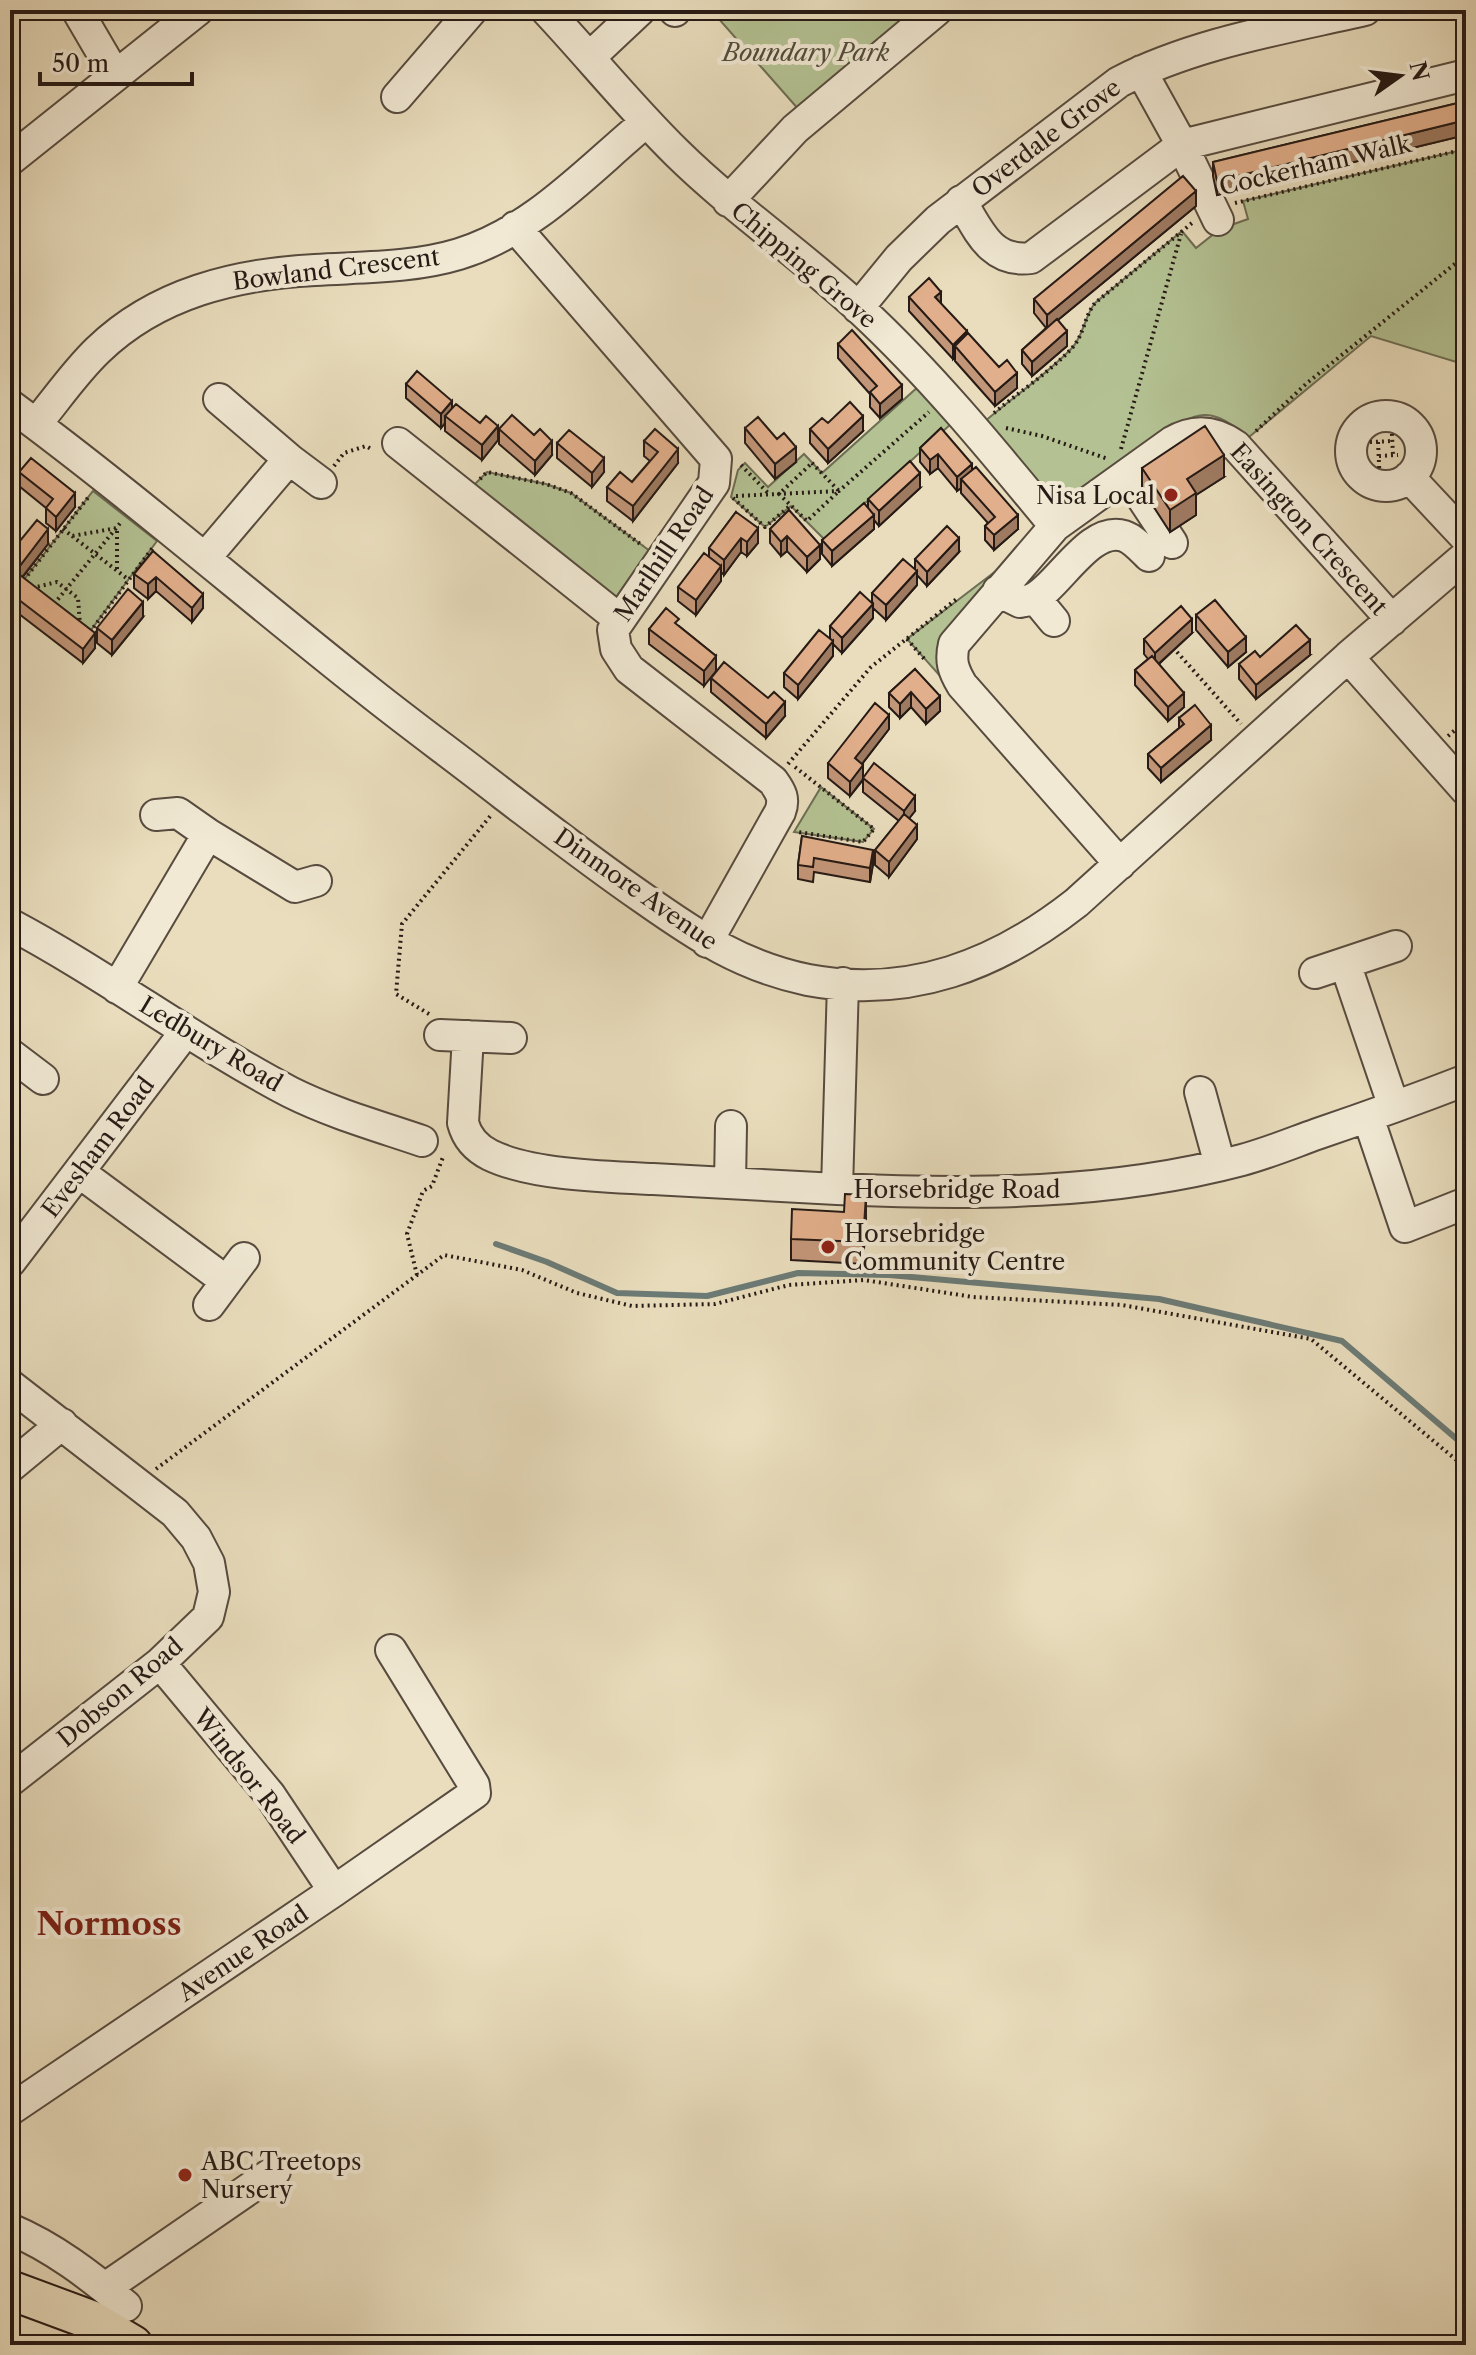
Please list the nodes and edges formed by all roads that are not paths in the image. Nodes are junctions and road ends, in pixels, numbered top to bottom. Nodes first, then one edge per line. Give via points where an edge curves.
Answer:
1 (77, 10) edge
2 (198, 10) edge
3 (472, 10) edge
4 (546, 10) edge
5 (640, 10) edge
6 (937, 10) edge
7 (1365, 10) edge
8 (590, 57) junction
9 (1141, 71) junction
10 (115, 75) junction
11 (1466, 75) edge
12 (397, 97) dead end
13 (646, 122) junction
14 (1182, 145) junction
15 (10, 160) edge
16 (728, 201) junction
17 (961, 201) junction
18 (1215, 213) road end
19 (515, 227) junction
20 (858, 308) junction
21 (219, 399) dead end
22 (10, 405) edge
23 (36, 424) junction
24 (398, 442) road end
25 (289, 459) junction
26 (1401, 466) junction
27 (1127, 475) junction
28 (321, 483) road end
29 (1055, 526) junction
30 (1466, 538) edge
31 (1466, 556) edge
32 (205, 558) junction
33 (998, 591) junction
34 (619, 619) junction
35 (1392, 620) junction
36 (1348, 657) junction
37 (1466, 790) edge
38 (168, 807) dead end
39 (208, 834) junction
40 (1120, 864) junction
41 (304, 892) dead end
42 (10, 924) edge
43 (707, 942) junction
44 (1396, 946) dead end
45 (1345, 963) junction
46 (1315, 973) dead end
47 (843, 983) junction
48 (117, 988) junction
49 (186, 1031) junction
50 (511, 1038) dead end
51 (10, 1054) edge
52 (43, 1079) dead end
53 (1466, 1080) edge
54 (1200, 1092) dead end
55 (1381, 1112) junction
56 (731, 1126) dead end
57 (433, 1147) road end
58 (1220, 1165) junction
59 (79, 1172) junction
60 (730, 1183) junction
61 (837, 1189) junction
62 (1466, 1203) edge
63 (10, 1262) edge
64 (209, 1305) dead end
65 (10, 1385) edge
66 (62, 1424) junction
67 (10, 1467) edge
68 (391, 1650) dead end
69 (160, 1663) junction
70 (10, 1781) edge
71 (334, 1891) junction
72 (10, 2110) edge
73 (275, 2171) dead end
74 (10, 2229) edge
75 (10, 2290) edge
76 (133, 2345) edge

1 - 10 street
2 - 10 street
3 - 12 street
4 - 8 street, Chipping Grove
5 - 8 street
6 - 16 street via 795,129
7 - 9 street, Overdale Grove via 1200,49
8 - 13 street, Chipping Grove
9 - 14 street
9 - 17 street, Overdale Grove
10 - 15 street
11 - 14 street
13 - 16 street, Chipping Grove
13 - 19 street, Bowland Crescent via 550,205
14 - 17 street via 1031,258 999,254
14 - 18 street
16 - 20 street, Chipping Grove
17 - 20 street, Overdale Grove via 899,258
19 - 23 street, Bowland Crescent via 480,246 437,259 273,272 192,292 114,336
19 - 34 street, Marlhill Road via 716,459 714,483
20 - 29 street, Chipping Grove via 979,426
21 - 25 street
22 - 23 street, Dinmore Avenue
23 - 32 street, Dinmore Avenue
24 - 34 street
25 - 28 street
25 - 32 street
26 - 26 street via 1419,460 1419,440 1408,424 1378,435 1351,457 1361,476 1380,485 1401,483
26 - 30 street
27 - 29 street, Easington Crescent
27 - 33 street via 1160,549 1124,536 1099,540 1069,564 1044,610
27 - 35 street, Easington Crescent via 1185,434 1207,432 1224,438
29 - 33 street, Easington Crescent
31 - 35 street, Dinmore Avenue
32 - 43 street, Dinmore Avenue via 589,860
33 - 40 street, Easington Crescent via 954,644 953,669
34 - 43 street, Marlhill Road via 614,640 629,669 781,772 783,803
35 - 36 street, Dinmore Avenue
36 - 37 street
36 - 40 street, Dinmore Avenue
38 - 39 street
39 - 41 street
39 - 48 street
40 - 47 street, Dinmore Avenue via 1041,931 995,955 926,979
42 - 48 street, Ledbury Road
43 - 47 street, Dinmore Avenue via 783,974
44 - 45 street
45 - 46 street
45 - 55 street
47 - 61 street, Horsebridge Road
48 - 49 street, Ledbury Road
49 - 57 street, Ledbury Road via 292,1093
49 - 59 street, Evesham Road
50 - 60 street, Horsebridge Road via 454,1035 463,1123 487,1154 595,1176
51 - 52 street
53 - 55 street, Horsebridge Road
54 - 58 street
55 - 58 street, Horsebridge Road
55 - 62 street via 1405,1227
56 - 60 street
58 - 61 street, Horsebridge Road via 1037,1192
59 - 63 street, Evesham Road
59 - 64 street via 235,1270
60 - 61 street, Horsebridge Road
65 - 66 street
66 - 67 street
66 - 69 street, Dobson Road via 175,1513 209,1563 214,1592 208,1617
68 - 71 street, Avenue Road via 475,1793
69 - 70 street, Dobson Road
69 - 71 street, Windsor Road via 270,1795
71 - 72 street, Avenue Road
73 - 74 street via 116,2297 74,2265
75 - 76 main road via 91,2320

